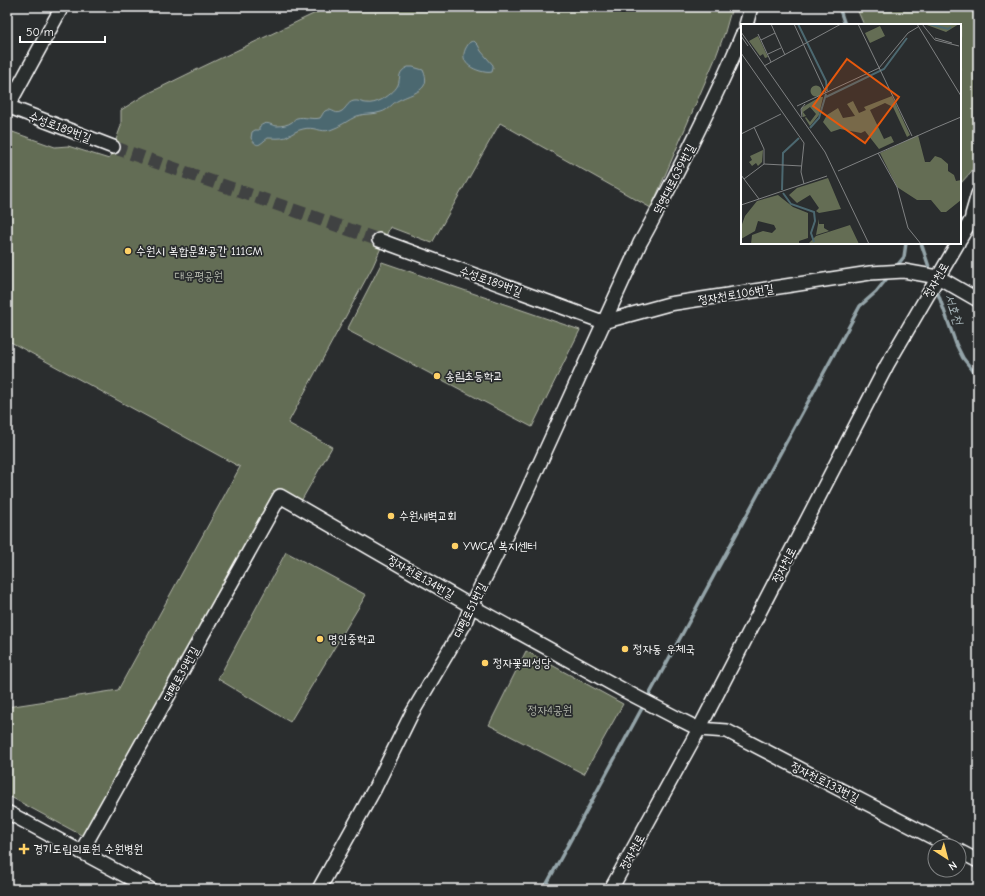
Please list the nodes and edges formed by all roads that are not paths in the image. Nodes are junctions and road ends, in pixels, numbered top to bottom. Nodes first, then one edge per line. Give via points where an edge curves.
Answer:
1 (62, 7) edge
2 (751, 7) edge
3 (746, 24) edge
4 (741, 38) edge
5 (7, 107) edge
6 (113, 147) tunnel mouth
7 (978, 194) edge
8 (978, 208) edge
9 (974, 217) edge
10 (961, 238) edge
11 (379, 240) tunnel mouth
12 (957, 244) edge
13 (938, 277) junction
14 (977, 300) edge
15 (604, 322) junction
16 (280, 496) joint
17 (471, 606) junction
18 (699, 729) junction
19 (7, 812) edge
20 (933, 838) edge
21 (81, 852) junction
22 (967, 856) edge
23 (978, 861) edge
24 (150, 889) edge
25 (319, 889) edge
26 (611, 889) edge

1 - 5 street, 수성로189번길
2 - 3 street
4 - 15 street, 덕영대로639번길 via 712,105 640,243
5 - 6 street, 수성로189번길
7 - 9 street
8 - 9 street, 정자천로
9 - 10 street, 정자천로
11 - 15 street, 수성로189번길
12 - 13 street, 정자천로
13 - 14 street
13 - 15 street, 정자천로106번길 via 904,271 870,274 669,304
13 - 18 street, 정자천로 via 895,350
15 - 17 street, 대평로51번길 via 518,511
16 - 17 street, 정자천로134번길
16 - 21 street, 대평로39번길
17 - 18 street, 정자천로134번길
17 - 25 street, 대평로51번길 via 464,625 412,715
18 - 20 street, 정자천로133번길 via 727,731
18 - 26 street, 정자천로
19 - 21 street
21 - 24 street
22 - 23 street

